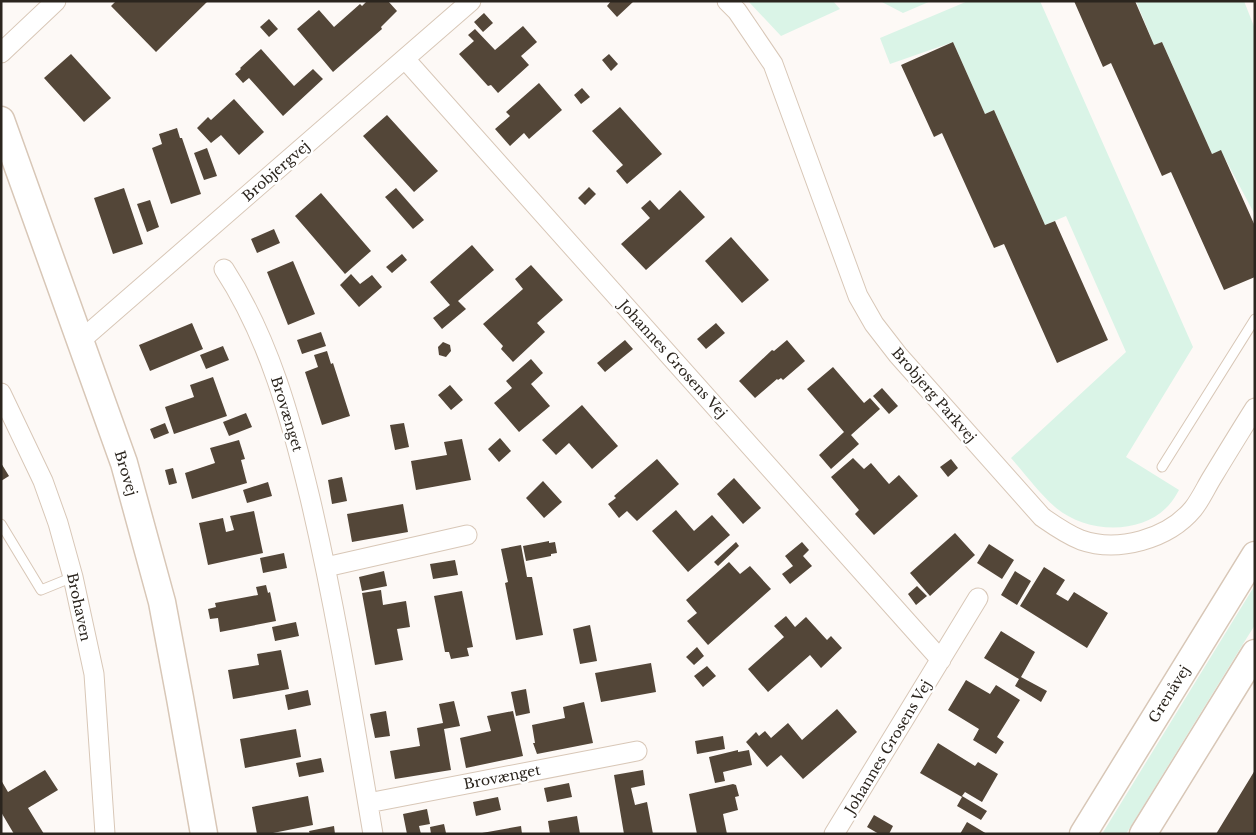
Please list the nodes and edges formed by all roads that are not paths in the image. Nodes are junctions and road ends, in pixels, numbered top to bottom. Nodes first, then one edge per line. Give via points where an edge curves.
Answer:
1 (56, 1) edge
2 (471, 1) edge
3 (727, 1) edge
4 (1, 53) edge
5 (405, 59) junction
6 (2, 124) edge
7 (224, 269) dead end
8 (1255, 319) edge
9 (80, 341) junction
10 (1, 393) edge
11 (1255, 408) edge
12 (1162, 467) dead end
13 (1, 524) edge
14 (467, 535) dead end
15 (1255, 555) edge
16 (326, 567) junction
17 (73, 577) junction
18 (978, 598) dead end
19 (1255, 652) edge
20 (941, 660) junction
21 (637, 751) dead end
22 (368, 803) junction
23 (105, 834) edge
24 (204, 834) edge
25 (373, 834) edge
26 (834, 834) edge
27 (1083, 834) edge
28 (1143, 834) edge

1 - 4 street
2 - 5 street, Brobjergvej
3 - 11 street, Brobjerg Parkvej via 773,64 858,296 874,324 1042,517 1061,531 1083,540 1131,543 1154,537 1193,509
5 - 9 street, Brobjergvej
5 - 20 street, Johannes Grosens Vej
6 - 9 street, Brovej
7 - 16 street, Brovænget via 241,294 271,360 297,444
8 - 12 lane
9 - 24 street, Brovej via 124,463 155,574
10 - 17 street, Brohaven via 43,482
13 - 17 lane via 40,590
14 - 16 street
15 - 27 street, Grenåvej
16 - 22 street, Brovænget
17 - 23 street, Brohaven via 94,674
18 - 20 street, Johannes Grosens Vej
19 - 28 street
20 - 26 street, Johannes Grosens Vej
21 - 22 street, Brovænget
22 - 25 street, Brovænget

